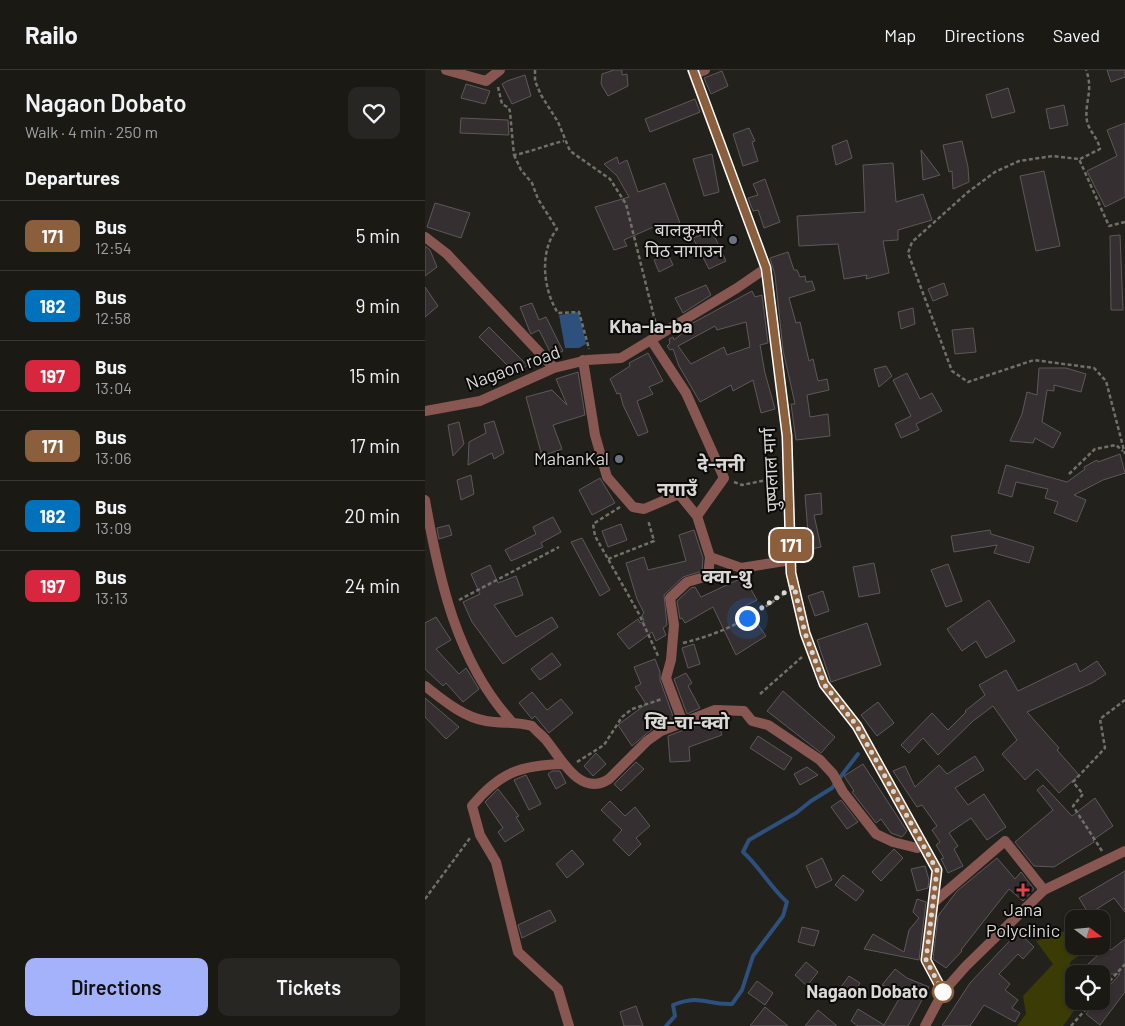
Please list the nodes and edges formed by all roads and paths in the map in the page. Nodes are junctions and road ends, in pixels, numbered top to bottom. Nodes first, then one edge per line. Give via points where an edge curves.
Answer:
1 (446, 70) edge
2 (535, 70) edge
3 (705, 70) edge
4 (1086, 70) edge
5 (693, 72) edge
6 (497, 73) edge
7 (564, 141) junction
8 (513, 155) junction
9 (1079, 159) junction
10 (1125, 222) edge
11 (425, 238) edge
12 (766, 268) junction
13 (655, 337) junction
14 (597, 359) junction
15 (583, 360) junction
16 (554, 368) junction
17 (425, 410) edge
18 (1125, 453) edge
19 (1069, 474) dead end
20 (788, 476) junction
21 (724, 478) junction
22 (425, 500) edge
23 (628, 502) junction
24 (644, 509) junction
25 (697, 516) junction
26 (559, 547) dead end
27 (711, 557) junction
28 (608, 559) junction
29 (791, 560) junction
30 (794, 586) junction
31 (449, 606) junction
32 (672, 646) junction
33 (812, 652) junction
34 (667, 673) junction
35 (425, 686) edge
36 (760, 694) dead end
37 (670, 696) junction
38 (1125, 700) edge
39 (511, 721) junction
40 (683, 723) junction
41 (565, 766) junction
42 (477, 823) junction
43 (923, 845) junction
44 (1125, 851) edge
45 (1108, 861) junction
46 (1045, 890) junction
47 (425, 899) edge
48 (933, 903) junction
49 (1125, 964) edge
50 (1110, 981) edge
51 (943, 992) junction
52 (1085, 1010) edge
53 (569, 1026) edge
54 (925, 1026) edge
55 (1071, 1026) edge

1 - 6 street via 486,81
2 - 7 path via 541,96 558,122
3 - 5 street
4 - 9 path via 1090,88 1087,123 1100,149
5 - 12 street, पुष्पलाल मार्ग
6 - 8 path via 502,104 510,112
7 - 8 path
7 - 13 path via 570,151 610,179 626,204
8 - 14 path via 557,228 551,236 544,271 554,305 558,313 579,312 588,348
9 - 10 path via 1109,226
9 - 18 path via 1059,156 1019,161 995,172 912,242 908,253 952,371 967,382 1034,360 1094,368 1106,382
11 - 16 street via 447,254
12 - 13 street, Nagaon road
12 - 20 street, पुष्पलाल मार्ग via 787,436
13 - 14 street, Nagaon road via 621,358
13 - 21 street via 686,393
14 - 15 street, Nagaon road
15 - 16 street, Nagaon road
15 - 23 street via 595,435 607,477
16 - 17 street, Nagaon road via 480,401
18 - 19 path via 1116,445 1095,449
20 - 21 path via 742,485
20 - 29 street, पुष्पलाल मार्ग
21 - 25 street
22 - 31 street
23 - 24 street via 633,507
23 - 28 path via 593,524 595,536
24 - 25 street via 679,494
24 - 28 path via 654,541
25 - 27 street
26 - 31 path
27 - 29 street via 741,568
27 - 32 street via 708,576 687,582 670,598
28 - 34 path
29 - 30 street, पुष्पलाल मार्ग
30 - 32 path via 763,609 715,635
30 - 33 street, पुष्पलाल मार्ग
31 - 39 street via 466,653 491,699
32 - 34 street
33 - 36 path
33 - 43 street, पुष्पलाल मार्ग via 824,684 857,726
34 - 37 street via 665,678
35 - 39 street via 471,717 495,723
37 - 40 street
37 - 41 path via 633,709 622,717 604,745
38 - 45 path via 1100,719 1105,748 1073,782 1083,794 1073,806
39 - 41 street via 532,726
40 - 41 street via 661,731 647,741 603,783 585,783
40 - 43 street via 715,710 743,711 752,721 768,724 820,760 876,834 885,840 917,848
41 - 42 street via 540,765 502,776 472,806
42 - 47 path via 471,838
42 - 53 street via 481,838 496,862 518,952 558,989
43 - 48 street, पुष्पलाल मार्ग via 937,870
44 - 45 street
45 - 46 street
46 - 48 street via 1005,841
46 - 51 street
48 - 51 street, पुष्पलाल मार्ग via 926,960
49 - 50 path
51 - 54 street
52 - 55 path

